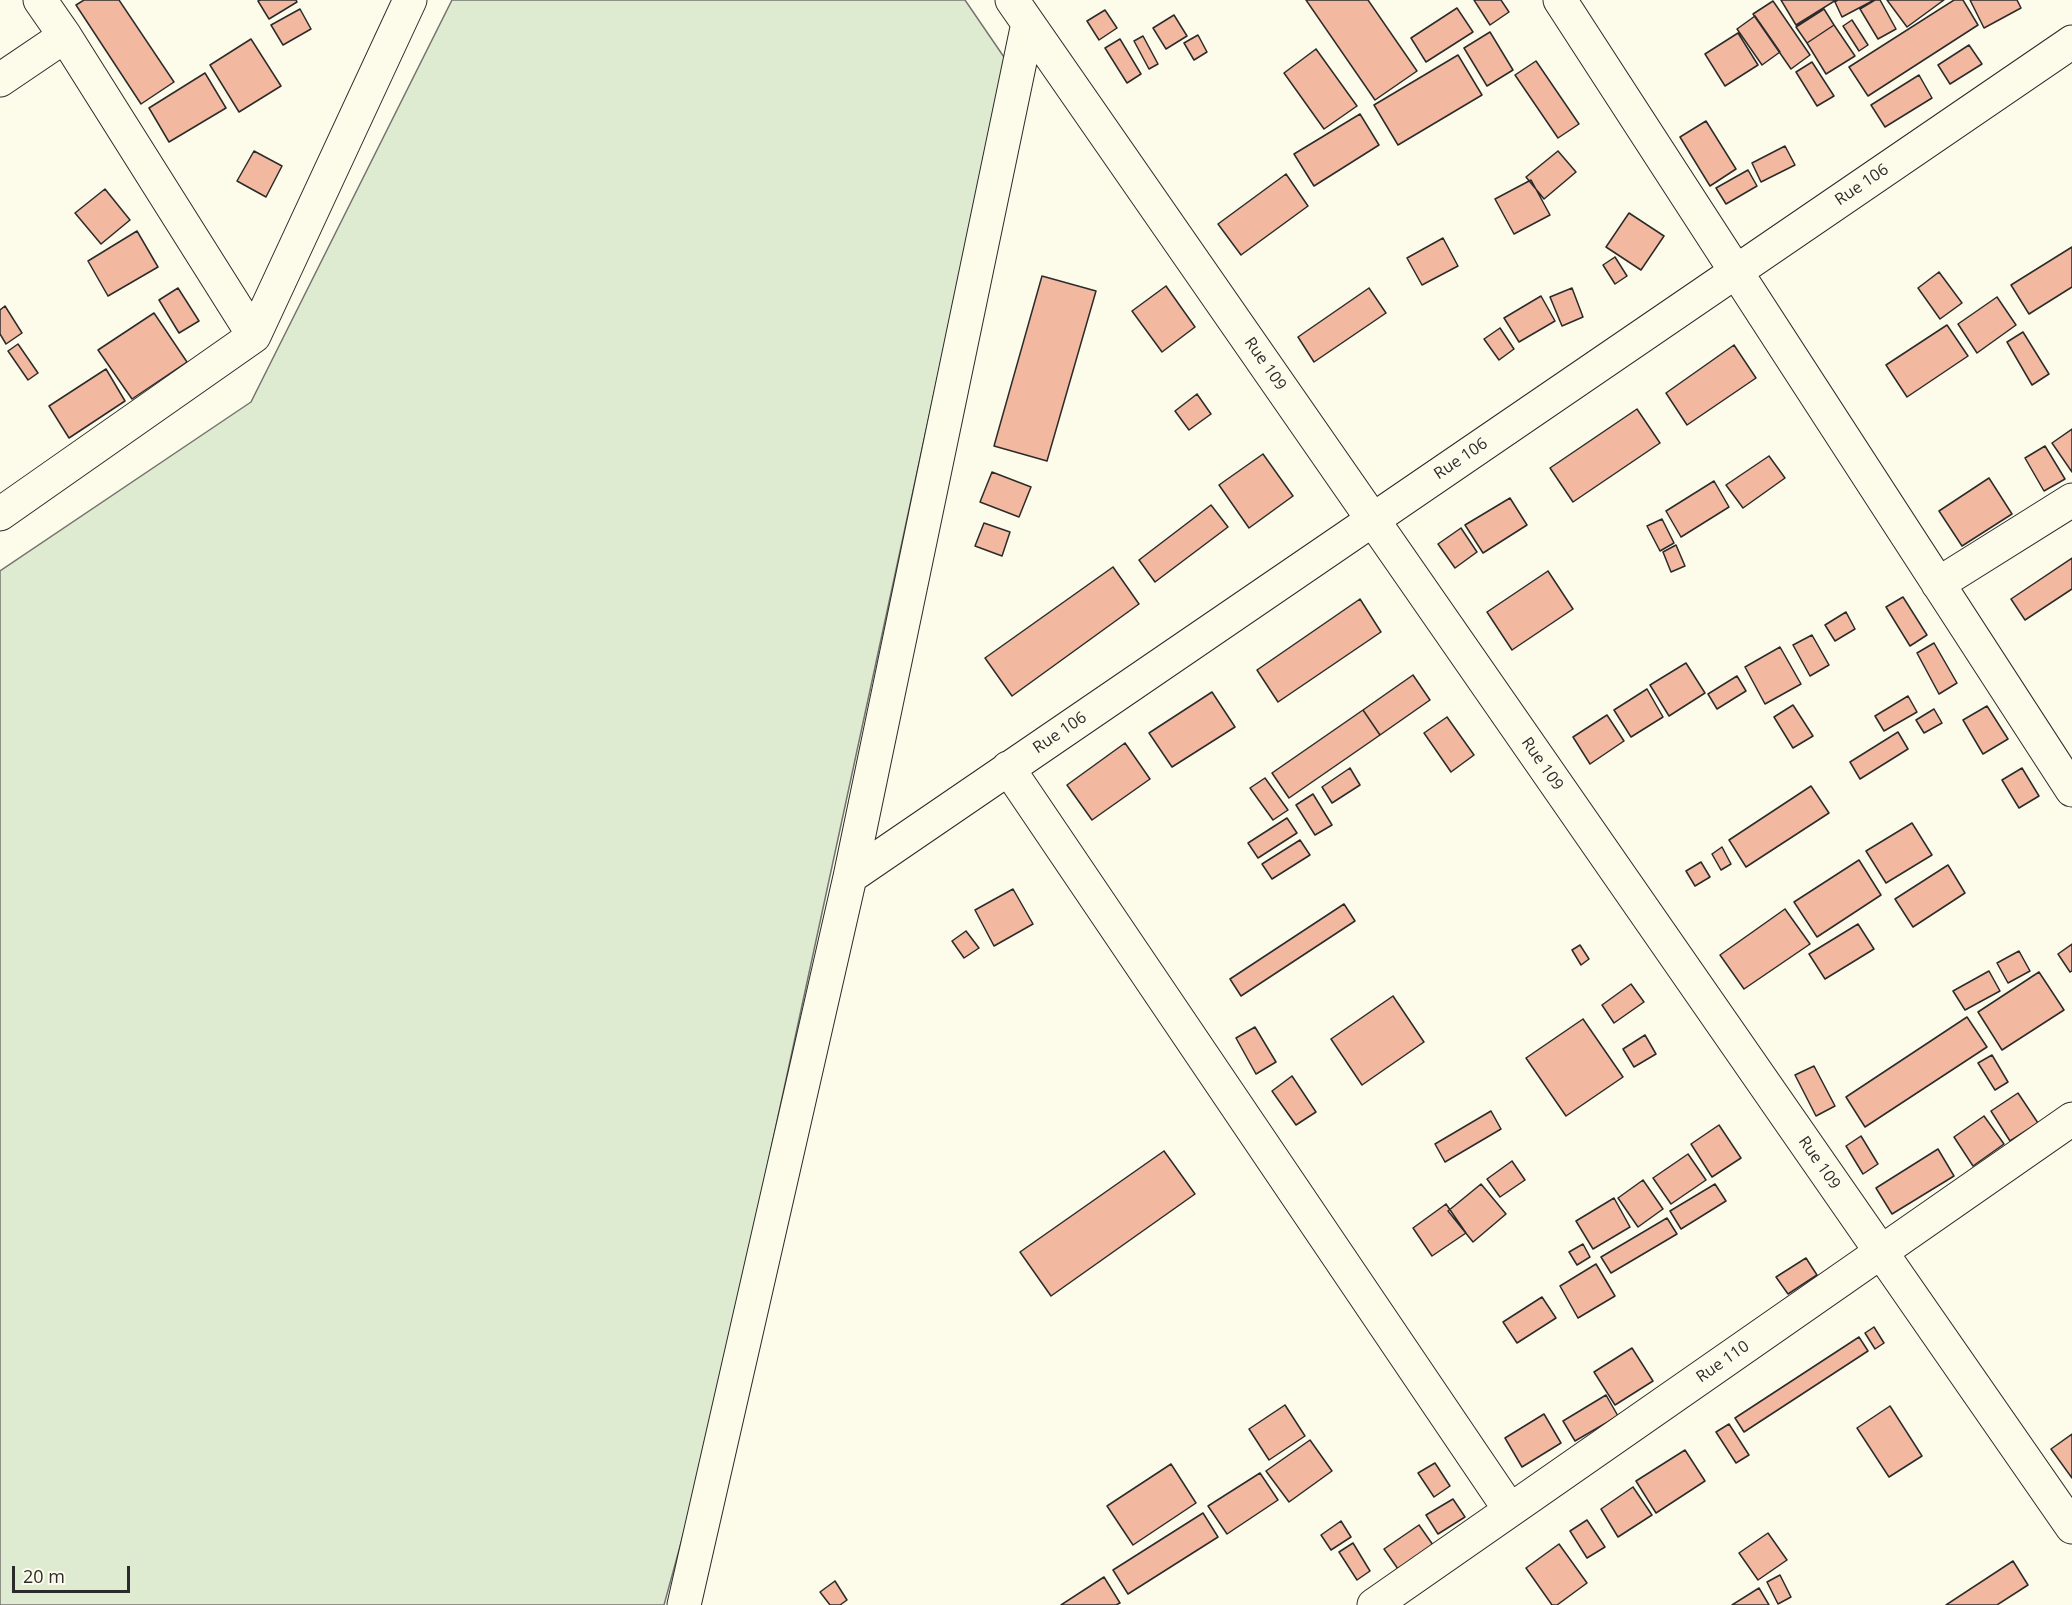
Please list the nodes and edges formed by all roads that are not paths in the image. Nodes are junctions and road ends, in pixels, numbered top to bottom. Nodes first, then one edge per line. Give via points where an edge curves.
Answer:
1 (40, 0) edge
2 (410, 0) edge
3 (1560, 0) edge
4 (1020, 11) edge
5 (65, 36) junction
6 (2072, 42) edge
7 (0, 80) edge
8 (1736, 272) junction
9 (254, 336) junction
10 (2072, 500) edge
11 (0, 514) edge
12 (1373, 520) junction
13 (1938, 584) junction
14 (1008, 768) junction
15 (2072, 790) edge
16 (850, 877) junction
17 (2072, 1119) edge
18 (1881, 1252) junction
19 (1510, 1510) junction
20 (2072, 1527) edge
21 (684, 1605) edge
22 (1374, 1605) edge

1 - 5 street
2 - 9 street
3 - 8 street
4 - 12 street, Rue 109
4 - 16 street
5 - 7 street
5 - 9 street
6 - 8 street, Rue 106
8 - 12 street, Rue 106
8 - 13 street
9 - 11 street
10 - 13 street
12 - 14 street, Rue 106
12 - 18 street, Rue 109
13 - 15 street
14 - 16 street, Rue 106
14 - 19 street
16 - 21 street
17 - 18 street, Rue 110
18 - 19 street, Rue 110
18 - 20 street, Rue 109
19 - 22 street, Rue 110

